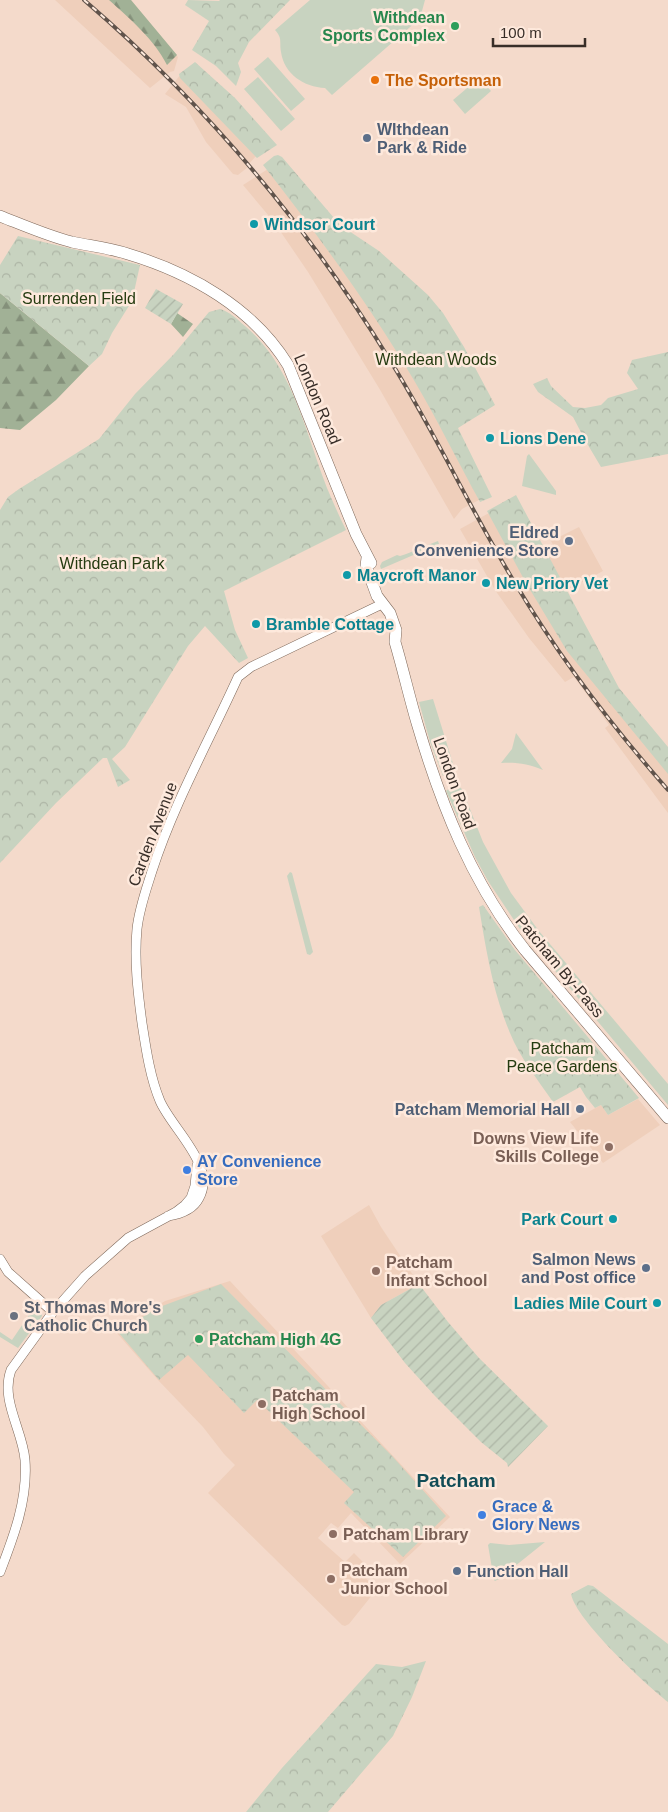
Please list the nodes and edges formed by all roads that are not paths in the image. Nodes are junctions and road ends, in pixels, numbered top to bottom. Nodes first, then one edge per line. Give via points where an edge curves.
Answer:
1 (0, 216) edge
2 (382, 604) junction
3 (475, 874) joint
4 (668, 1118) edge
5 (0, 1259) edge
6 (53, 1312) junction
7 (0, 1572) edge

1 - 2 highway, London Road via 70,241 127,254 178,273 217,294 264,332 288,365 367,558 376,572 384,595
2 - 3 highway, London Road via 437,783 455,834
2 - 6 street, Carden Avenue via 251,667 238,677 178,800 140,911 136,941 137,979 153,1081 160,1100 197,1160 204,1178 203,1190 189,1209 168,1216 128,1238
3 - 4 highway, Patcham By-Pass via 505,925
5 - 6 street via 8,1272
6 - 7 street, Carden Avenue via 16,1362 8,1382 10,1402 24,1448 25,1476 22,1503

